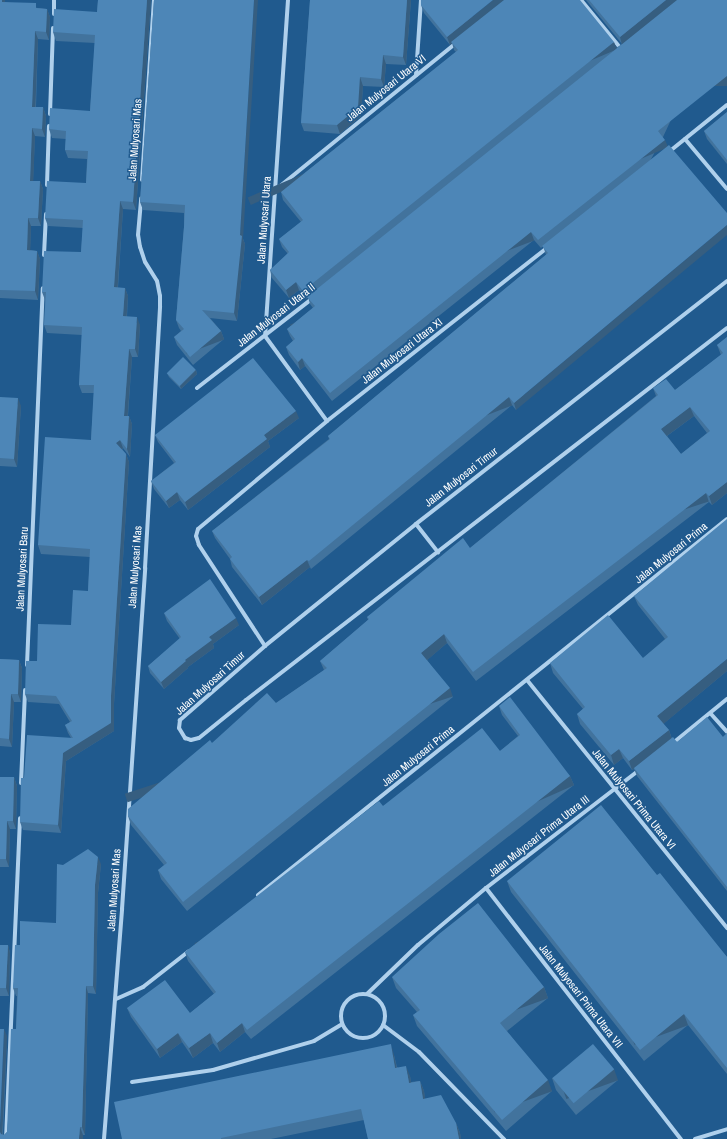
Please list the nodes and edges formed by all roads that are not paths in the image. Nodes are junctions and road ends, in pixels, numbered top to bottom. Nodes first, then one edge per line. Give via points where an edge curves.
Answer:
1 (54, 0) edge
2 (154, 0) edge
3 (288, 0) edge
4 (421, 0) edge
5 (581, 0) edge
6 (54, 16) edge
7 (53, 24) edge
8 (458, 42) edge
9 (628, 45) edge
10 (622, 50) junction
11 (616, 55) edge
12 (416, 75) junction
13 (727, 105) edge
14 (685, 139) junction
15 (666, 154) edge
16 (141, 188) edge
17 (727, 189) edge
18 (47, 190) edge
19 (274, 191) junction
20 (141, 196) edge
21 (46, 206) edge
22 (553, 243) edge
23 (44, 261) edge
24 (727, 281) edge
25 (43, 284) edge
26 (314, 296) edge
27 (727, 328) edge
28 (265, 336) junction
29 (197, 388) dead end
30 (327, 421) junction
31 (727, 519) edge
32 (416, 524) junction
33 (438, 552) junction
34 (265, 646) junction
35 (26, 668) edge
36 (527, 680) junction
37 (26, 683) edge
38 (727, 699) edge
39 (711, 714) junction
40 (727, 732) edge
41 (669, 747) edge
42 (644, 766) edge
43 (21, 787) edge
44 (614, 789) junction
45 (20, 811) edge
46 (486, 888) junction
47 (255, 898) edge
48 (727, 928) edge
49 (193, 948) edge
50 (367, 994) junction
51 (116, 999) junction
52 (342, 1024) junction
53 (383, 1025) junction
54 (132, 1082) dead end
55 (727, 1130) edge
56 (6, 1139) edge
57 (104, 1139) edge
58 (504, 1139) edge
59 (681, 1139) edge
60 (695, 1139) edge

1 - 6 street
2 - 16 street, Jalan Mulyosari Mas
3 - 19 street, Jalan Mulyosari Utara
4 - 12 street
5 - 10 street
7 - 18 street
8 - 12 street, Jalan Mulyosari Utara VI
9 - 10 street
10 - 11 street
12 - 19 street, Jalan Mulyosari Utara VI
13 - 14 street
14 - 15 street
14 - 17 street
19 - 28 street, Jalan Mulyosari Utara
20 - 51 street, Jalan Mulyosari Mas via 138,235 140,247 145,262 157,281 160,306
21 - 23 street
22 - 30 street, Jalan Mulyosari Utara XI
24 - 32 street, Jalan Mulyosari Timur
25 - 35 street, Jalan Mulyosari Baru
26 - 28 street, Jalan Mulyosari Utara II
27 - 33 street, Jalan Mulyosari Timur
28 - 29 street, Jalan Mulyosari Utara II
28 - 30 street
30 - 34 street, Jalan Mulyosari Utara XI via 200,526 196,533 199,545
31 - 36 street, Jalan Mulyosari Prima
32 - 33 street
32 - 34 street, Jalan Mulyosari Timur
33 - 34 street, Jalan Mulyosari Timur via 199,738 185,738 179,728 180,720
36 - 44 street, Jalan Mulyosari Prima Utara VI
36 - 47 street, Jalan Mulyosari Prima
37 - 43 street
38 - 39 street
39 - 40 street
39 - 41 street
42 - 44 street, Jalan Mulyosari Prima Utara III
44 - 46 street, Jalan Mulyosari Prima Utara III
44 - 48 street, Jalan Mulyosari Prima Utara VI
45 - 56 street
46 - 50 street, Jalan Mulyosari Prima Utara III via 418,945
46 - 59 street, Jalan Mulyosari Prima Utara VII
49 - 51 street via 143,987
50 - 52 street via 352,996 346,1002 341,1016
50 - 53 street via 380,1002 384,1009
51 - 57 street, Jalan Mulyosari Mas
52 - 53 street via 350,1034 362,1038 375,1034
52 - 54 street via 314,1041 213,1070
53 - 58 street via 419,1052
55 - 60 street

